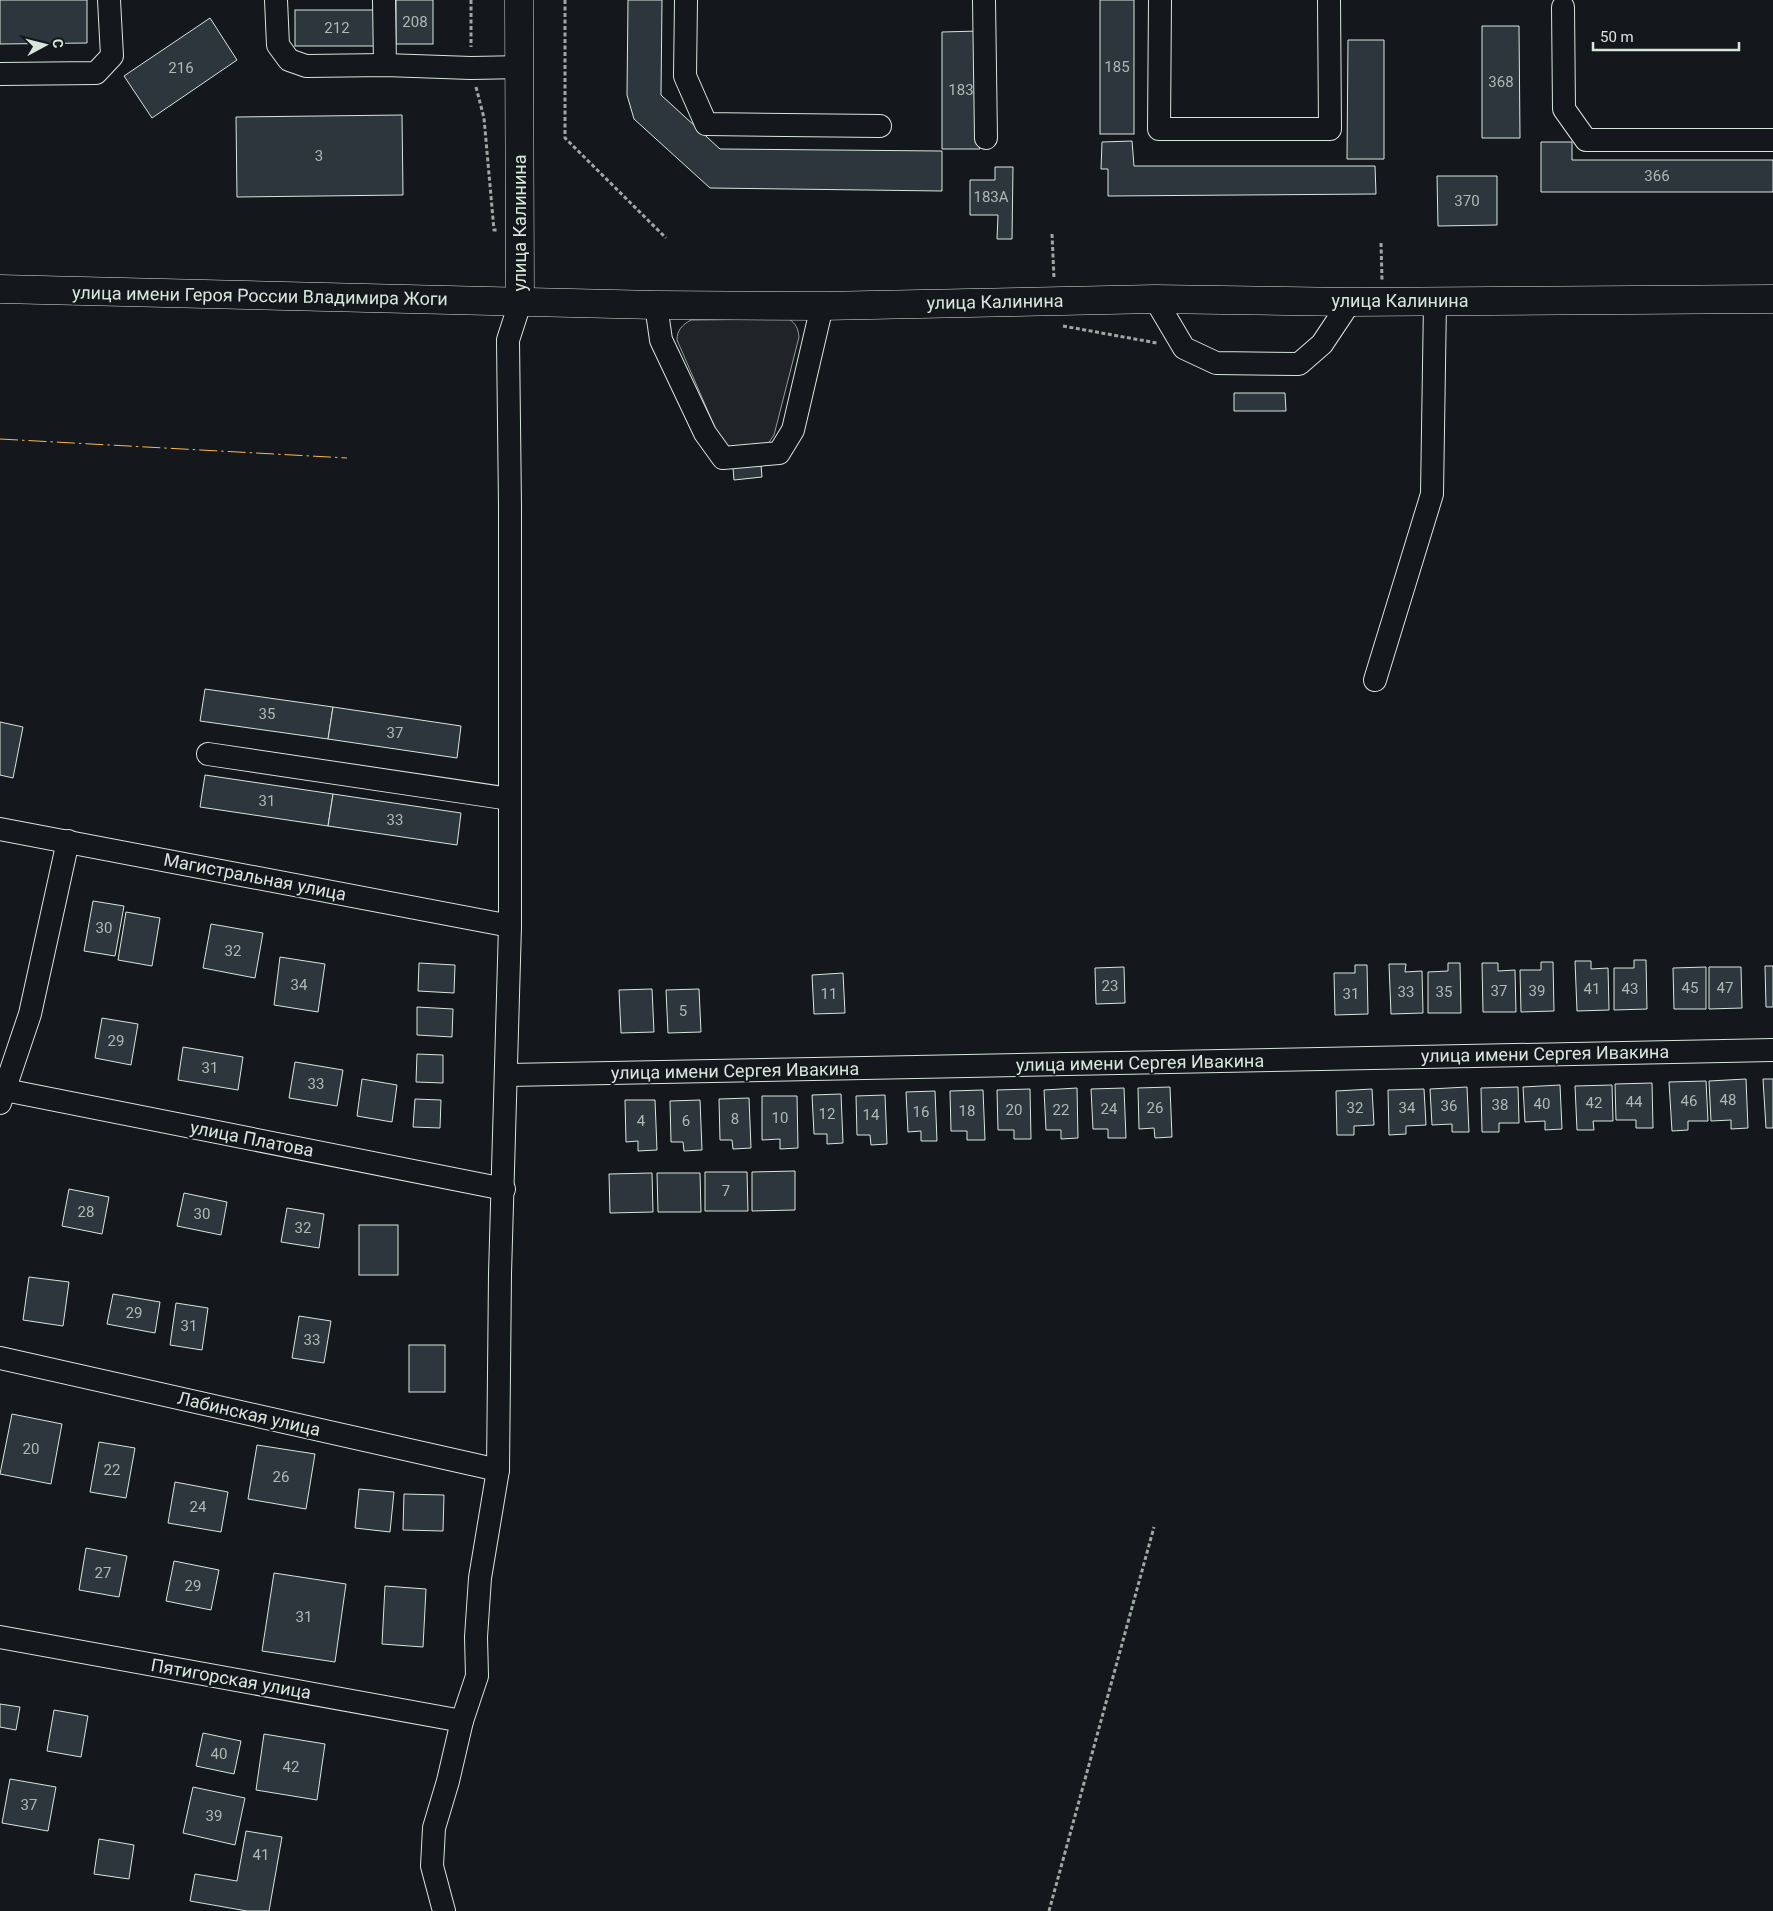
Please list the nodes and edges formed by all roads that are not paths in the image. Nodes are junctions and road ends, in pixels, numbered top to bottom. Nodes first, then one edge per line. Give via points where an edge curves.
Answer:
1 (108, 0) edge
2 (276, 0) edge
3 (384, 0) edge
4 (519, 0) edge
5 (686, 0) edge
6 (984, 0) edge
7 (1160, 0) edge
8 (1329, 0) edge
9 (1563, 7) dead end
10 (385, 65) junction
11 (519, 67) junction
12 (0, 74) edge
13 (880, 126) dead end
14 (986, 138) dead end
15 (1773, 140) edge
16 (0, 289) edge
17 (1155, 299) junction
18 (1773, 299) edge
19 (1435, 301) junction
20 (1350, 302) junction
21 (520, 303) junction
22 (656, 305) junction
23 (822, 306) junction
24 (1375, 680) dead end
25 (208, 754) dead end
26 (510, 799) junction
27 (0, 829) edge
28 (68, 840) junction
29 (510, 926) junction
30 (1773, 1050) edge
31 (506, 1075) junction
32 (1, 1094) edge
33 (504, 1189) junction
34 (0, 1358) edge
35 (498, 1470) junction
36 (0, 1636) edge
37 (462, 1721) junction
38 (444, 1911) edge

1 - 12 street via 112,56 96,74
2 - 10 street via 278,45 289,60 306,66
3 - 10 street
4 - 11 main road, улица Калинина
5 - 13 street via 685,76 706,124
6 - 14 street
7 - 8 street via 1159,129 1330,129
9 - 15 street via 1564,110 1586,140
10 - 11 street
11 - 21 main road, улица Калинина
16 - 21 main road, улица имени Героя России Владимира Жоги
17 - 20 main road, улица Калинина
17 - 20 street via 1184,348 1216,363 1299,364 1322,344
17 - 23 main road, улица Калинина
18 - 19 main road, улица Калинина
19 - 20 main road, улица Калинина
19 - 24 street via 1432,494
21 - 22 main road, улица Калинина
21 - 26 street via 508,340
22 - 23 main road, улица Калинина
22 - 23 street via 661,340 705,433 723,458 779,453 793,430
25 - 26 street
26 - 29 street
27 - 28 street, Магистральная улица
28 - 29 street, Магистральная улица
28 - 32 street via 30,1014
29 - 31 street
30 - 31 street, улица имени Сергея Ивакина
31 - 33 street
32 - 33 street, улица Платова
33 - 35 street
34 - 35 street, Лабинская улица
35 - 37 street via 480,1578 477,1676
36 - 37 street, Пятигорская улица
37 - 38 street via 434,1828 432,1866

